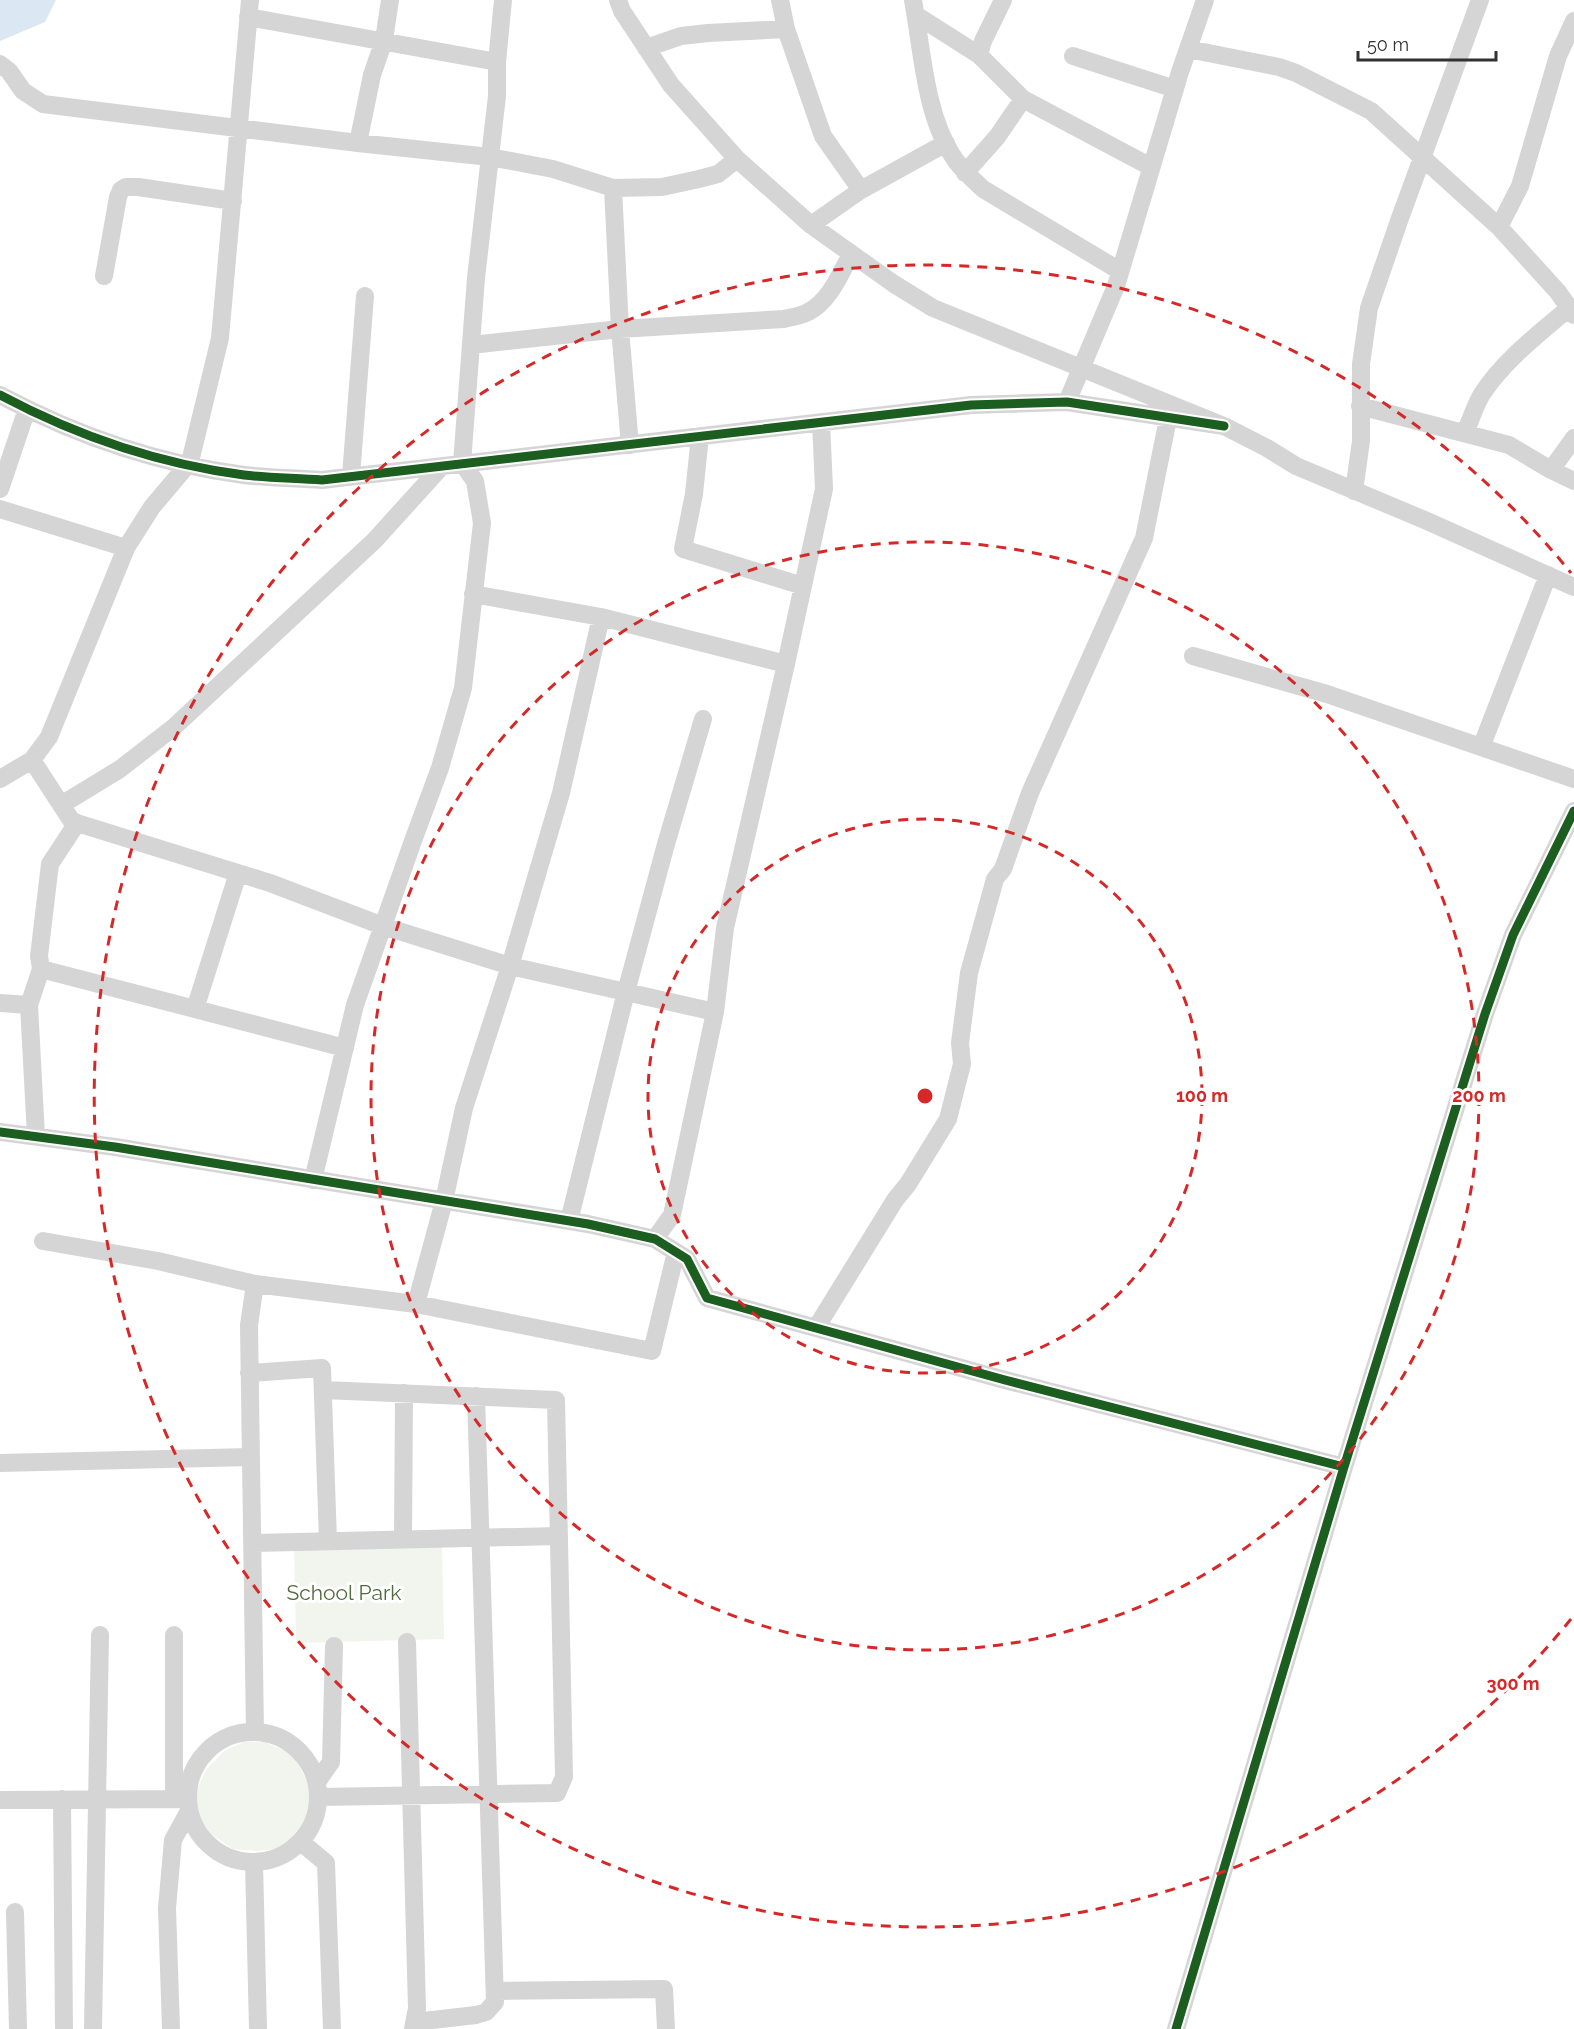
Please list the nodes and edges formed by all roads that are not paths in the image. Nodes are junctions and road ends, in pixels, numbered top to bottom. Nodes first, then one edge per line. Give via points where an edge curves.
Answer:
1 (390, 0) edge
2 (503, 0) edge
3 (618, 0) edge
4 (780, 0) edge
5 (1003, 0) edge
6 (1205, 0) edge
7 (1480, 0) edge
8 (914, 8) edge
9 (249, 9) edge
10 (1574, 21) edge
11 (786, 29) junction
12 (384, 40) junction
13 (646, 48) junction
14 (1188, 49) junction
15 (980, 55) junction
16 (1073, 56) dead end
17 (497, 62) junction
18 (0, 64) edge
19 (1175, 89) junction
20 (1023, 99) junction
21 (239, 128) junction
22 (358, 143) junction
23 (946, 143) junction
24 (490, 157) junction
25 (1423, 157) junction
26 (737, 159) junction
27 (1151, 167) junction
28 (965, 173) junction
29 (613, 188) junction
30 (861, 190) junction
31 (232, 201) junction
32 (811, 225) junction
33 (1500, 227) junction
34 (851, 254) junction
35 (1120, 271) junction
36 (104, 276) dead end
37 (365, 296) dead end
38 (1571, 312) edge
39 (621, 329) junction
40 (471, 345) junction
41 (1082, 368) junction
42 (0, 395) edge
43 (1067, 402) junction
44 (1360, 406) junction
45 (27, 409) junction
46 (1170, 412) junction
47 (821, 422) junction
48 (1465, 432) junction
49 (700, 436) junction
50 (1574, 438) edge
51 (630, 444) junction
52 (462, 463) junction
53 (188, 464) junction
54 (442, 465) junction
55 (1551, 470) junction
56 (351, 476) junction
57 (1574, 481) edge
58 (0, 489) edge
59 (1354, 490) junction
60 (0, 509) edge
61 (126, 548) junction
62 (1548, 575) junction
63 (803, 586) junction
64 (1574, 587) edge
65 (473, 594) junction
66 (601, 617) junction
67 (1194, 656) dead end
68 (786, 664) junction
69 (703, 719) dead end
70 (1482, 746) junction
71 (32, 760) junction
72 (1574, 778) edge
73 (0, 779) edge
74 (61, 805) junction
75 (1574, 811) edge
76 (77, 823) junction
77 (1566, 845) edge
78 (238, 873) junction
79 (383, 926) junction
80 (510, 966) junction
81 (41, 969) junction
82 (626, 992) junction
83 (0, 1003) edge
84 (29, 1005) junction
85 (195, 1008) junction
86 (715, 1012) junction
87 (345, 1048) junction
88 (0, 1132) edge
89 (36, 1136) junction
90 (313, 1180) junction
91 (444, 1201) junction
92 (569, 1221) junction
93 (655, 1239) junction
94 (42, 1241) dead end
95 (676, 1252) junction
96 (255, 1284) junction
97 (417, 1304) junction
98 (816, 1328) junction
99 (249, 1373) junction
100 (324, 1390) junction
101 (404, 1393) junction
102 (476, 1396) junction
103 (250, 1457) junction
104 (0, 1463) edge
105 (1344, 1467) junction
106 (559, 1536) junction
107 (480, 1538) junction
108 (403, 1539) junction
109 (328, 1541) junction
110 (252, 1544) junction
111 (100, 1635) dead end
112 (174, 1635) dead end
113 (407, 1642) dead end
114 (334, 1646) dead end
115 (255, 1732) junction
116 (318, 1790) junction
117 (490, 1794) junction
118 (411, 1796) junction
119 (62, 1799) junction
120 (98, 1799) junction
121 (0, 1800) edge
122 (183, 1803) junction
123 (301, 1842) junction
124 (254, 1862) junction
125 (15, 1912) dead end
126 (495, 1991) junction
127 (414, 2026) edge
128 (18, 2029) edge
129 (64, 2029) edge
130 (93, 2029) edge
131 (171, 2029) edge
132 (258, 2029) edge
133 (332, 2029) edge
134 (666, 2029) edge
135 (1176, 2029) edge

1 - 12 street
2 - 17 street
3 - 13 street
4 - 11 street
5 - 15 street
6 - 14 street
7 - 25 street
8 - 15 street
8 - 23 street via 927,84
9 - 12 street
9 - 21 street
10 - 33 street via 1558,56 1520,186
11 - 13 street via 681,36
11 - 30 street via 823,136
12 - 17 street
12 - 22 street via 372,75
13 - 26 street via 671,86
14 - 19 street
14 - 25 street via 1296,73 1371,111
15 - 20 street
16 - 19 street
17 - 24 street
18 - 21 street via 23,91 43,104
19 - 27 street
20 - 27 street
20 - 28 street via 998,137
21 - 22 street
21 - 31 street
22 - 24 street
23 - 28 street
23 - 30 street
24 - 29 street via 553,169
24 - 40 street
25 - 33 street
25 - 44 street via 1370,308
26 - 29 street via 718,174 699,179 662,187
26 - 32 street
27 - 35 street
28 - 35 street via 984,189
29 - 39 street
30 - 32 street
31 - 36 street via 138,187 121,189
31 - 53 street via 220,338
32 - 34 street
33 - 38 street
34 - 39 street via 822,302 808,312 784,318
34 - 41 street via 933,308
35 - 41 street
37 - 56 street
38 - 48 street via 1508,362 1481,395
39 - 40 street
39 - 51 street
40 - 52 street
41 - 43 street
41 - 46 street
42 - 45 street
43 - 46 street
43 - 47 street via 971,405
44 - 48 street
44 - 59 street
45 - 53 street via 126,449
45 - 58 street
46 - 59 street via 1224,426 1296,466
46 - 98 street via 1144,538 1030,793 1003,869 994,879 969,973 960,1043 962,1064 948,1119
47 - 49 street
47 - 63 street via 824,489
48 - 55 street via 1509,445
49 - 51 street
49 - 63 street via 683,549
50 - 55 street
51 - 52 street
52 - 54 street
52 - 65 street via 476,482 482,523
53 - 56 street via 244,475 322,480
53 - 61 street via 152,507
54 - 56 street
54 - 74 street via 374,541 174,727 120,769
55 - 57 street
59 - 62 street
60 - 61 street
61 - 71 street via 49,738
62 - 64 street
62 - 70 street
63 - 68 street
65 - 66 street
65 - 79 street via 463,688 440,768
66 - 68 street
66 - 80 street via 561,794
67 - 70 street via 1327,694
68 - 86 street via 725,928
69 - 82 street
70 - 72 street
71 - 73 street
71 - 74 street
74 - 76 street
75 - 77 street
76 - 78 street
76 - 81 street via 50,864 39,957
77 - 105 street via 1514,935 1485,1014
78 - 79 street
78 - 85 street
79 - 80 street
79 - 87 street via 355,1005
80 - 82 street
80 - 91 street via 464,1108
81 - 84 street
81 - 85 street
82 - 86 street
82 - 92 street
83 - 84 street
84 - 89 street
85 - 87 street
86 - 93 street via 672,1215
87 - 90 street
88 - 89 street
89 - 90 street
90 - 91 street
91 - 92 street
91 - 97 street
92 - 93 street
93 - 95 street
94 - 96 street via 158,1261
95 - 97 street via 652,1351
95 - 98 street via 687,1259 707,1298
96 - 97 street
96 - 99 street via 249,1325
98 - 105 street
99 - 100 street via 322,1368
99 - 103 street
100 - 101 street
100 - 109 street
101 - 102 street
101 - 108 street
102 - 106 street via 556,1400
102 - 107 street
103 - 104 street
103 - 110 street
105 - 135 street
106 - 107 street
106 - 117 street via 564,1777 557,1793
107 - 108 street
107 - 117 street
108 - 109 street
109 - 110 street
110 - 115 street
111 - 120 street
112 - 122 street
113 - 118 street
114 - 116 street via 331,1762
115 - 116 street via 271,1734 291,1744 308,1760
115 - 122 street via 230,1736 206,1752 191,1777
116 - 118 street
116 - 123 street via 313,1823
117 - 118 street
117 - 126 street
118 - 127 street via 417,2008
119 - 120 street
119 - 121 street
119 - 129 street
120 - 122 street
120 - 130 street
122 - 124 street via 197,1830 214,1850 240,1862
122 - 131 street via 173,1840 167,1908
123 - 124 street via 283,1856
123 - 133 street via 326,1863
124 - 132 street
125 - 128 street
126 - 127 street via 495,2002 486,2012
126 - 134 street via 664,1989

